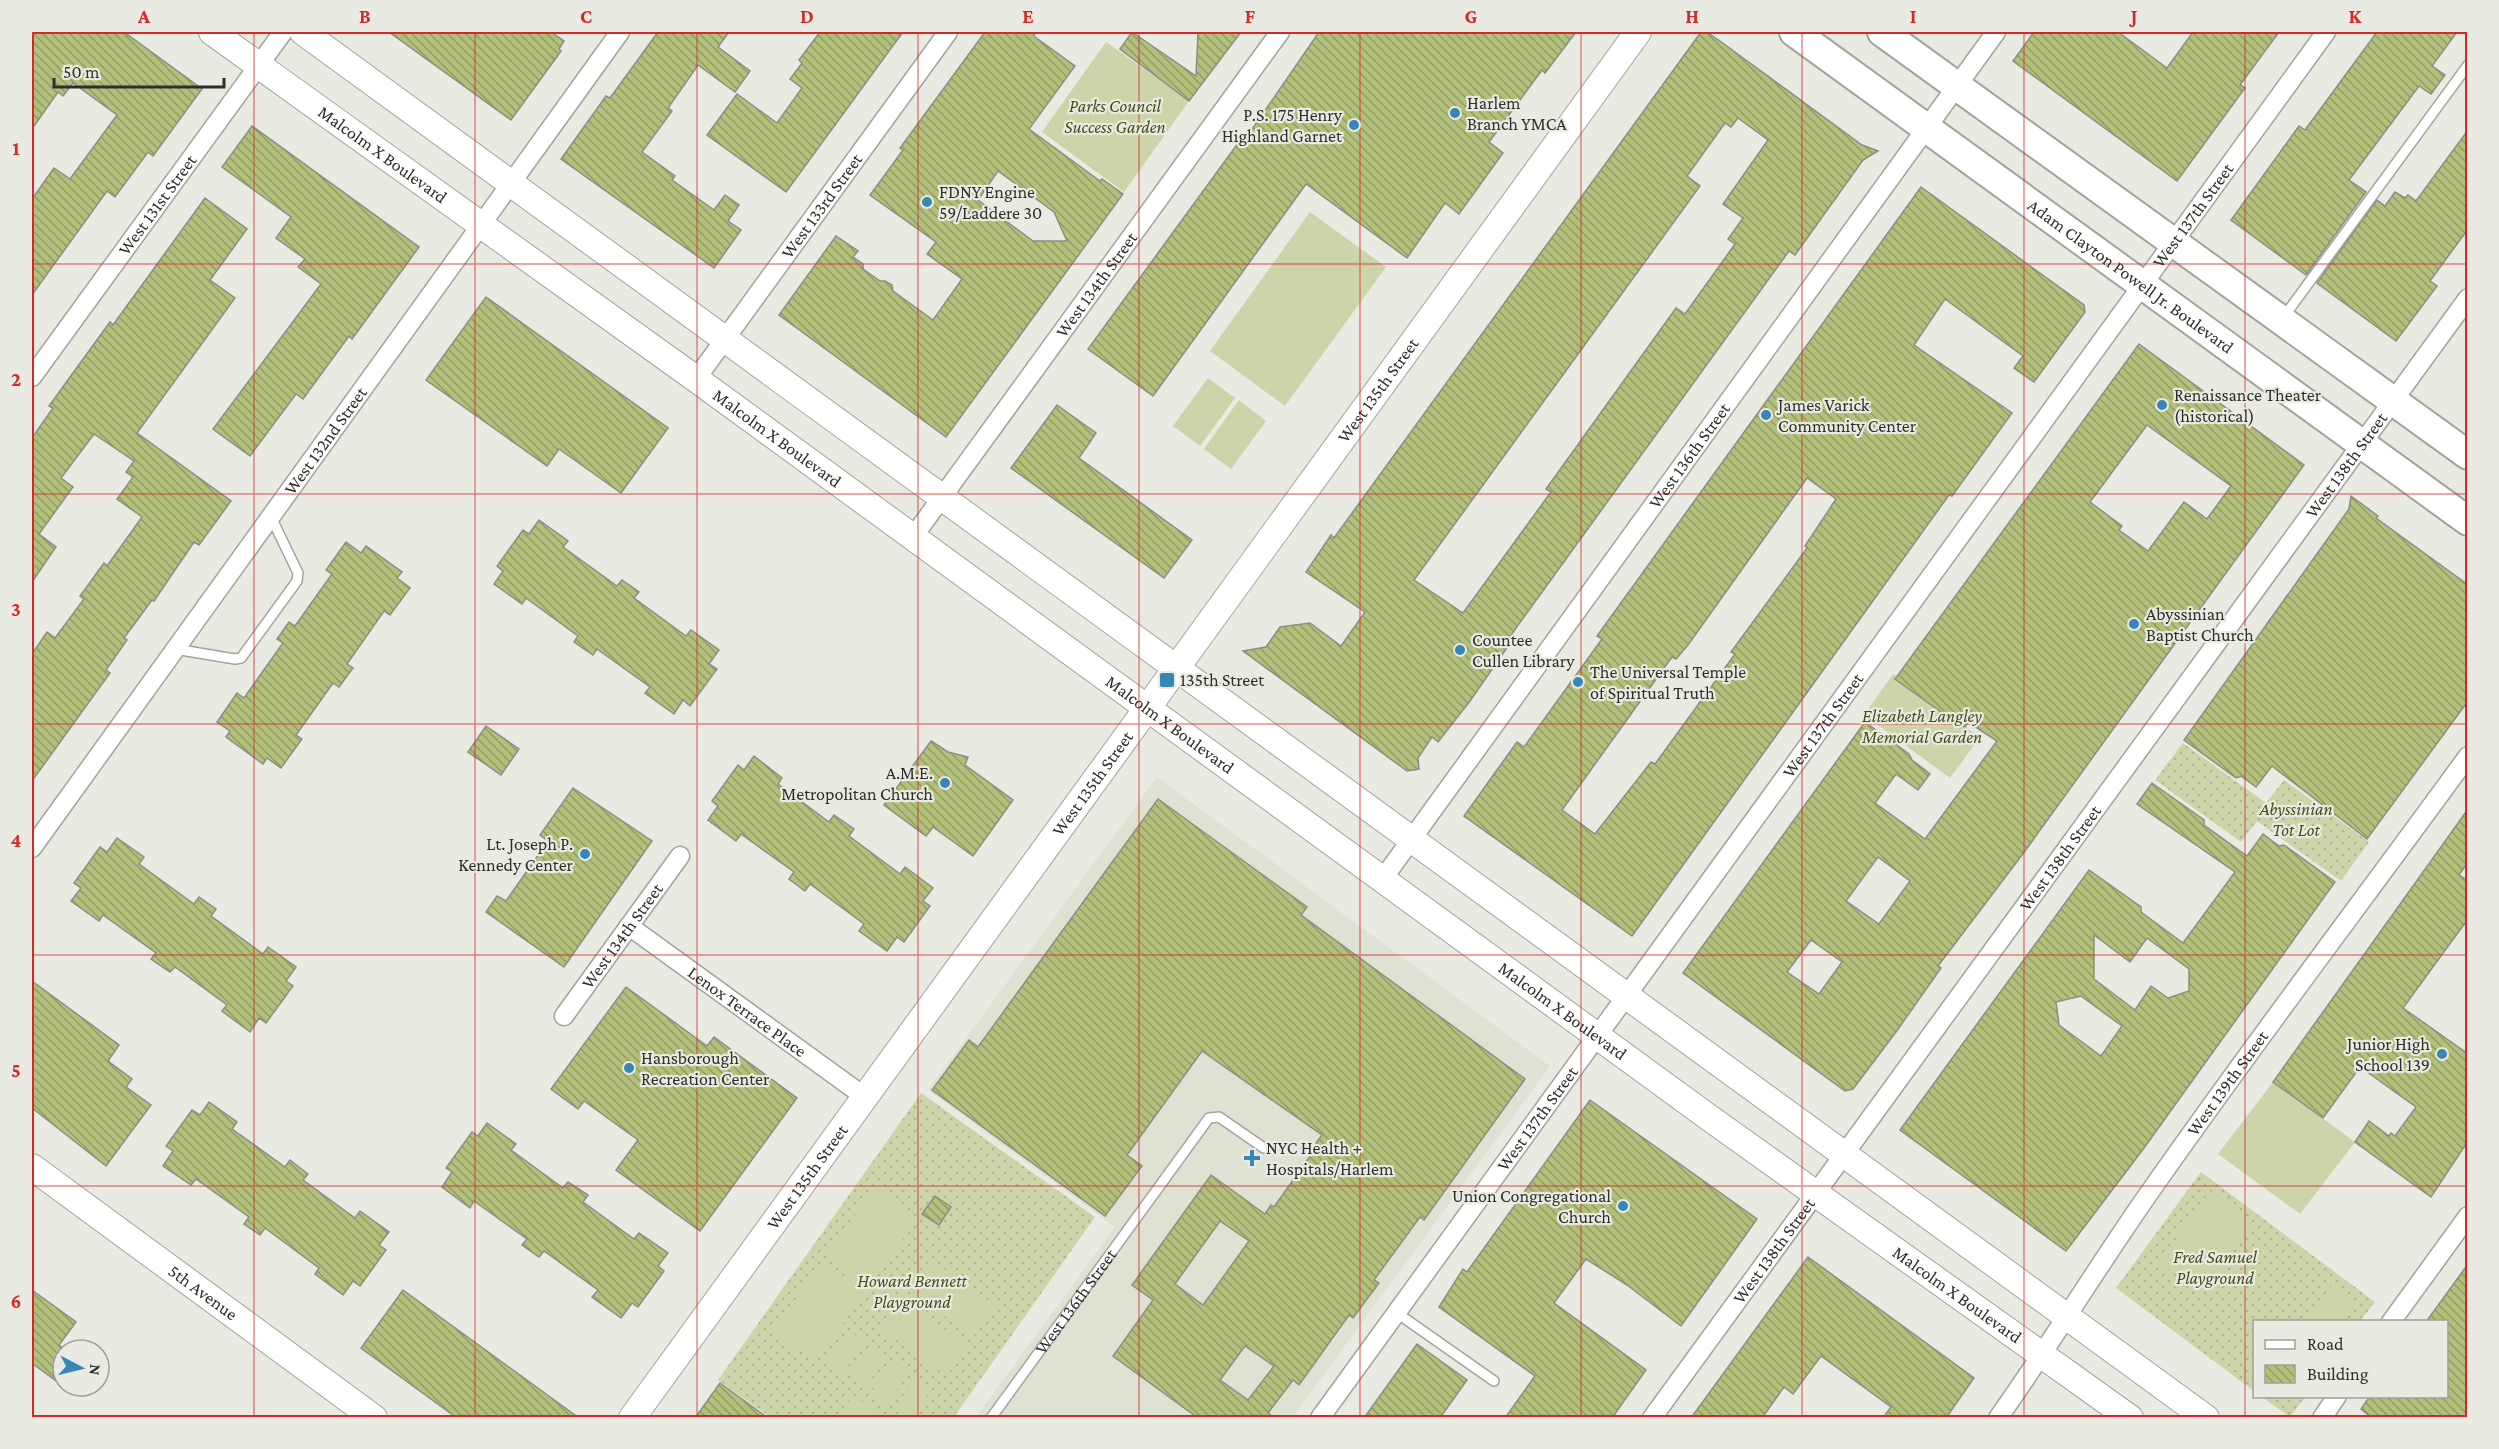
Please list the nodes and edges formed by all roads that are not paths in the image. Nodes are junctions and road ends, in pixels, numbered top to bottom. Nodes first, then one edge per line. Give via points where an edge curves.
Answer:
1 (212, 32) edge
2 (283, 32) edge
3 (303, 32) edge
4 (620, 32) edge
5 (948, 32) edge
6 (1280, 32) edge
7 (1638, 32) edge
8 (1794, 32) edge
9 (1882, 32) edge
10 (1996, 32) edge
11 (2326, 32) edge
12 (258, 65) junction
13 (2466, 70) edge
14 (1957, 86) junction
15 (1926, 128) junction
16 (510, 185) junction
17 (480, 226) junction
18 (2173, 242) junction
19 (2141, 285) junction
20 (2468, 298) edge
21 (2281, 320) junction
22 (725, 340) junction
23 (32, 377) edge
24 (696, 379) junction
25 (2393, 400) junction
26 (2361, 444) junction
27 (2468, 455) edge
28 (941, 499) junction
29 (271, 517) junction
30 (2468, 521) edge
31 (913, 537) junction
32 (175, 649) junction
33 (1176, 669) junction
34 (1147, 710) junction
35 (2468, 756) edge
36 (1411, 840) junction
37 (32, 848) edge
38 (680, 856) dead end
39 (1382, 880) junction
40 (629, 926) junction
41 (1627, 997) junction
42 (564, 1016) dead end
43 (1598, 1037) junction
44 (866, 1097) junction
45 (1264, 1148) dead end
46 (1843, 1155) junction
47 (32, 1167) edge
48 (1815, 1193) junction
49 (2468, 1216) edge
50 (1397, 1313) junction
51 (2066, 1317) junction
52 (2392, 1320) edge
53 (2044, 1354) junction
54 (1494, 1381) dead end
55 (2336, 1398) edge
56 (374, 1418) edge
57 (632, 1418) edge
58 (991, 1418) edge
59 (1320, 1418) edge
60 (1652, 1418) edge
61 (1998, 1418) edge
62 (2130, 1418) edge
63 (2206, 1418) edge
64 (2322, 1418) edge

1 - 12 main road, Malcolm X Boulevard
2 - 12 street, West 131st Street
3 - 16 main road
4 - 16 street, West 132nd Street
5 - 22 street, West 133rd Street
6 - 28 street, West 134th Street
7 - 33 main road, West 135th Street
8 - 15 main road, Adam Clayton Powell Jr. Boulevard
9 - 14 main road
10 - 14 street, West 136th Street
11 - 18 street, West 137th Street
12 - 17 main road, Malcolm X Boulevard
12 - 23 street, West 131st Street
13 - 21 lane
14 - 15 street, West 136th Street
14 - 18 main road
15 - 19 main road, Adam Clayton Powell Jr. Boulevard
15 - 36 street, West 136th Street
16 - 17 street, West 132nd Street
16 - 22 main road
17 - 24 main road, Malcolm X Boulevard
17 - 29 street, West 132nd Street
18 - 19 street, West 137th Street
18 - 21 main road
19 - 26 main road, Adam Clayton Powell Jr. Boulevard
19 - 41 street, West 137th Street
20 - 25 street, West 138th Street
21 - 25 main road
22 - 24 street, West 133rd Street
22 - 28 main road
24 - 31 main road, Malcolm X Boulevard
25 - 26 street, West 138th Street
25 - 27 main road
26 - 30 main road, Adam Clayton Powell Jr. Boulevard
26 - 46 street, West 138th Street
28 - 31 street, West 134th Street
28 - 33 main road
29 - 32 street, West 132nd Street
29 - 32 lane via 298,575 290,591 241,658
31 - 34 main road, Malcolm X Boulevard
32 - 37 street, West 132nd Street
33 - 34 main road, West 135th Street
33 - 36 main road
34 - 39 main road, Malcolm X Boulevard
34 - 44 main road, West 135th Street
35 - 51 street, West 139th Street via 2148,1194
36 - 39 street, West 136th Street
36 - 41 main road
38 - 40 street, West 134th Street
39 - 43 main road, Malcolm X Boulevard
40 - 42 street, West 134th Street
40 - 44 street, Lenox Terrace Place
41 - 43 street, West 137th Street
41 - 46 main road
43 - 48 main road, Malcolm X Boulevard
43 - 50 street, West 137th Street
44 - 57 main road, West 135th Street
45 - 58 lane, West 136th Street via 1219,1117 1209,1118
46 - 48 street, West 138th Street
46 - 51 main road
47 - 56 main road, 5th Avenue
48 - 53 main road, Malcolm X Boulevard
48 - 60 street, West 138th Street
49 - 52 street
50 - 54 lane
50 - 59 street, West 137th Street
51 - 53 street, West 139th Street
51 - 63 main road
53 - 61 street, West 139th Street
53 - 62 main road, Malcolm X Boulevard
55 - 64 street

